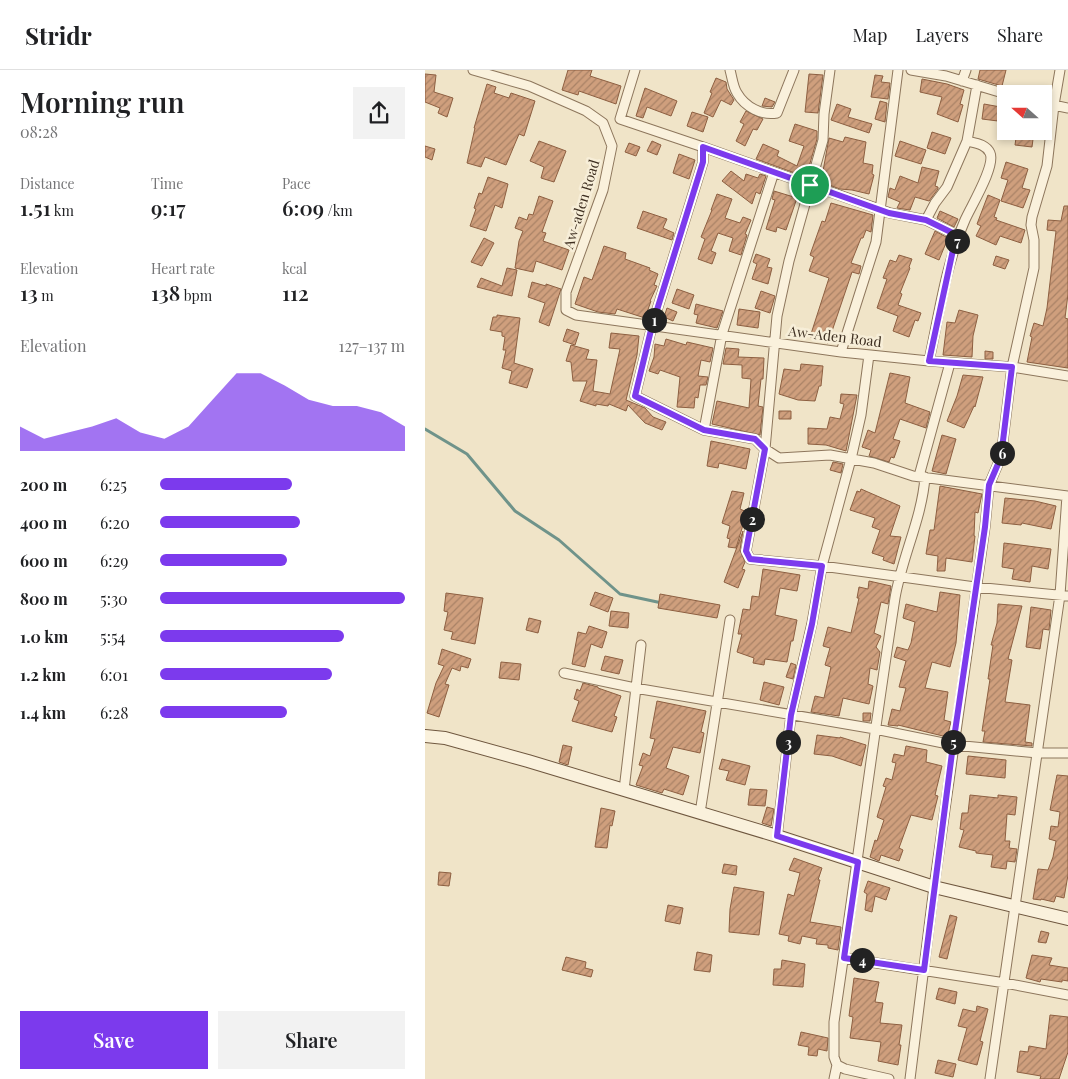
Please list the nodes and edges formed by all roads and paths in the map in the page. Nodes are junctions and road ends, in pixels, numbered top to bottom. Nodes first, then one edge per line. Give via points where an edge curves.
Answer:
1 (473, 70) edge
2 (635, 70) edge
3 (730, 70) edge
4 (794, 70) edge
5 (830, 70) edge
6 (898, 70) edge
7 (911, 70) edge
8 (966, 70) edge
9 (1060, 70) edge
10 (962, 81) junction
11 (977, 85) junction
12 (997, 91) edge
13 (1054, 105) junction
14 (1068, 108) edge
15 (967, 141) junction
16 (703, 147) junction
17 (775, 172) junction
18 (810, 185) junction
19 (880, 209) junction
20 (926, 220) junction
21 (959, 236) junction
22 (599, 318) joint
23 (652, 326) junction
24 (722, 334) junction
25 (776, 343) junction
26 (841, 352) junction
27 (869, 355) junction
28 (929, 361) junction
29 (950, 363) junction
30 (1012, 367) junction
31 (1068, 376) edge
32 (704, 430) junction
33 (765, 449) junction
34 (851, 459) junction
35 (922, 477) junction
36 (989, 485) junction
37 (1068, 496) edge
38 (822, 566) junction
39 (899, 576) junction
40 (975, 587) junction
41 (1064, 596) edge
42 (729, 620) dead end
43 (641, 645) dead end
44 (564, 673) dead end
45 (635, 688) junction
46 (717, 703) junction
47 (791, 715) junction
48 (875, 729) junction
49 (425, 736) edge
50 (953, 745) junction
51 (1038, 753) junction
52 (1068, 753) edge
53 (624, 790) junction
54 (701, 813) junction
55 (777, 836) junction
56 (858, 862) junction
57 (934, 886) junction
58 (1016, 908) junction
59 (1068, 919) edge
60 (844, 958) junction
61 (924, 970) junction
62 (1005, 983) junction
63 (1068, 995) edge
64 (837, 1065) junction
65 (834, 1079) edge
66 (889, 1079) edge
67 (910, 1079) edge
68 (990, 1079) edge

1 - 22 street, Aw-aden Road via 529,86 586,111 603,123 612,146 603,190 566,292 566,310 576,315
2 - 16 street via 619,119
3 - 4 street via 736,92 753,108 768,115 777,113
5 - 18 street via 823,140
6 - 19 street
7 - 10 street
8 - 10 street
9 - 13 street
10 - 11 street
11 - 12 street
11 - 15 street
13 - 14 street
13 - 30 street via 1047,166 1031,225 1034,268
15 - 20 street via 947,187
15 - 21 street via 984,146 990,153 991,165
16 - 17 street
16 - 23 street via 703,162
17 - 18 street
17 - 24 street
18 - 19 street
18 - 25 street via 777,316
19 - 20 street
19 - 26 street via 876,242
20 - 21 street
21 - 28 street via 953,250
22 - 23 street, Aw-Aden Road
23 - 24 street, Aw-Aden Road
23 - 32 street via 635,396
24 - 25 street, Aw-Aden Road
24 - 32 street
25 - 26 street, Aw-Aden Road
25 - 33 street
26 - 27 street, Aw-Aden Road
27 - 28 street, Aw-Aden Road
27 - 34 street
28 - 29 street, Aw-Aden Road
29 - 30 street, Aw-Aden Road
29 - 35 street
30 - 31 street, Aw-Aden Road
30 - 36 street via 1001,457
32 - 33 street via 755,439
33 - 34 street via 779,458 818,454
33 - 38 street via 746,551 750,559
34 - 35 street
34 - 38 street
35 - 36 street
35 - 39 street via 924,493
36 - 37 street
36 - 40 street
37 - 41 street
38 - 39 street
38 - 47 street
39 - 40 street
39 - 48 street
40 - 41 street
40 - 50 street
41 - 51 street
42 - 46 street
43 - 45 street
44 - 45 street
45 - 46 street
45 - 53 street
46 - 47 street
46 - 54 street
47 - 48 street
47 - 55 street
48 - 50 street
48 - 56 street
49 - 53 street via 455,740
50 - 51 street
50 - 57 street
51 - 52 street
51 - 58 street
53 - 54 street
54 - 55 street
55 - 56 street
56 - 57 street
56 - 60 street
57 - 58 street
57 - 61 street
58 - 59 street
58 - 62 street
60 - 61 street
60 - 64 street via 834,1022
61 - 62 street
61 - 67 street
62 - 63 street
62 - 68 street
64 - 65 street
64 - 66 street

